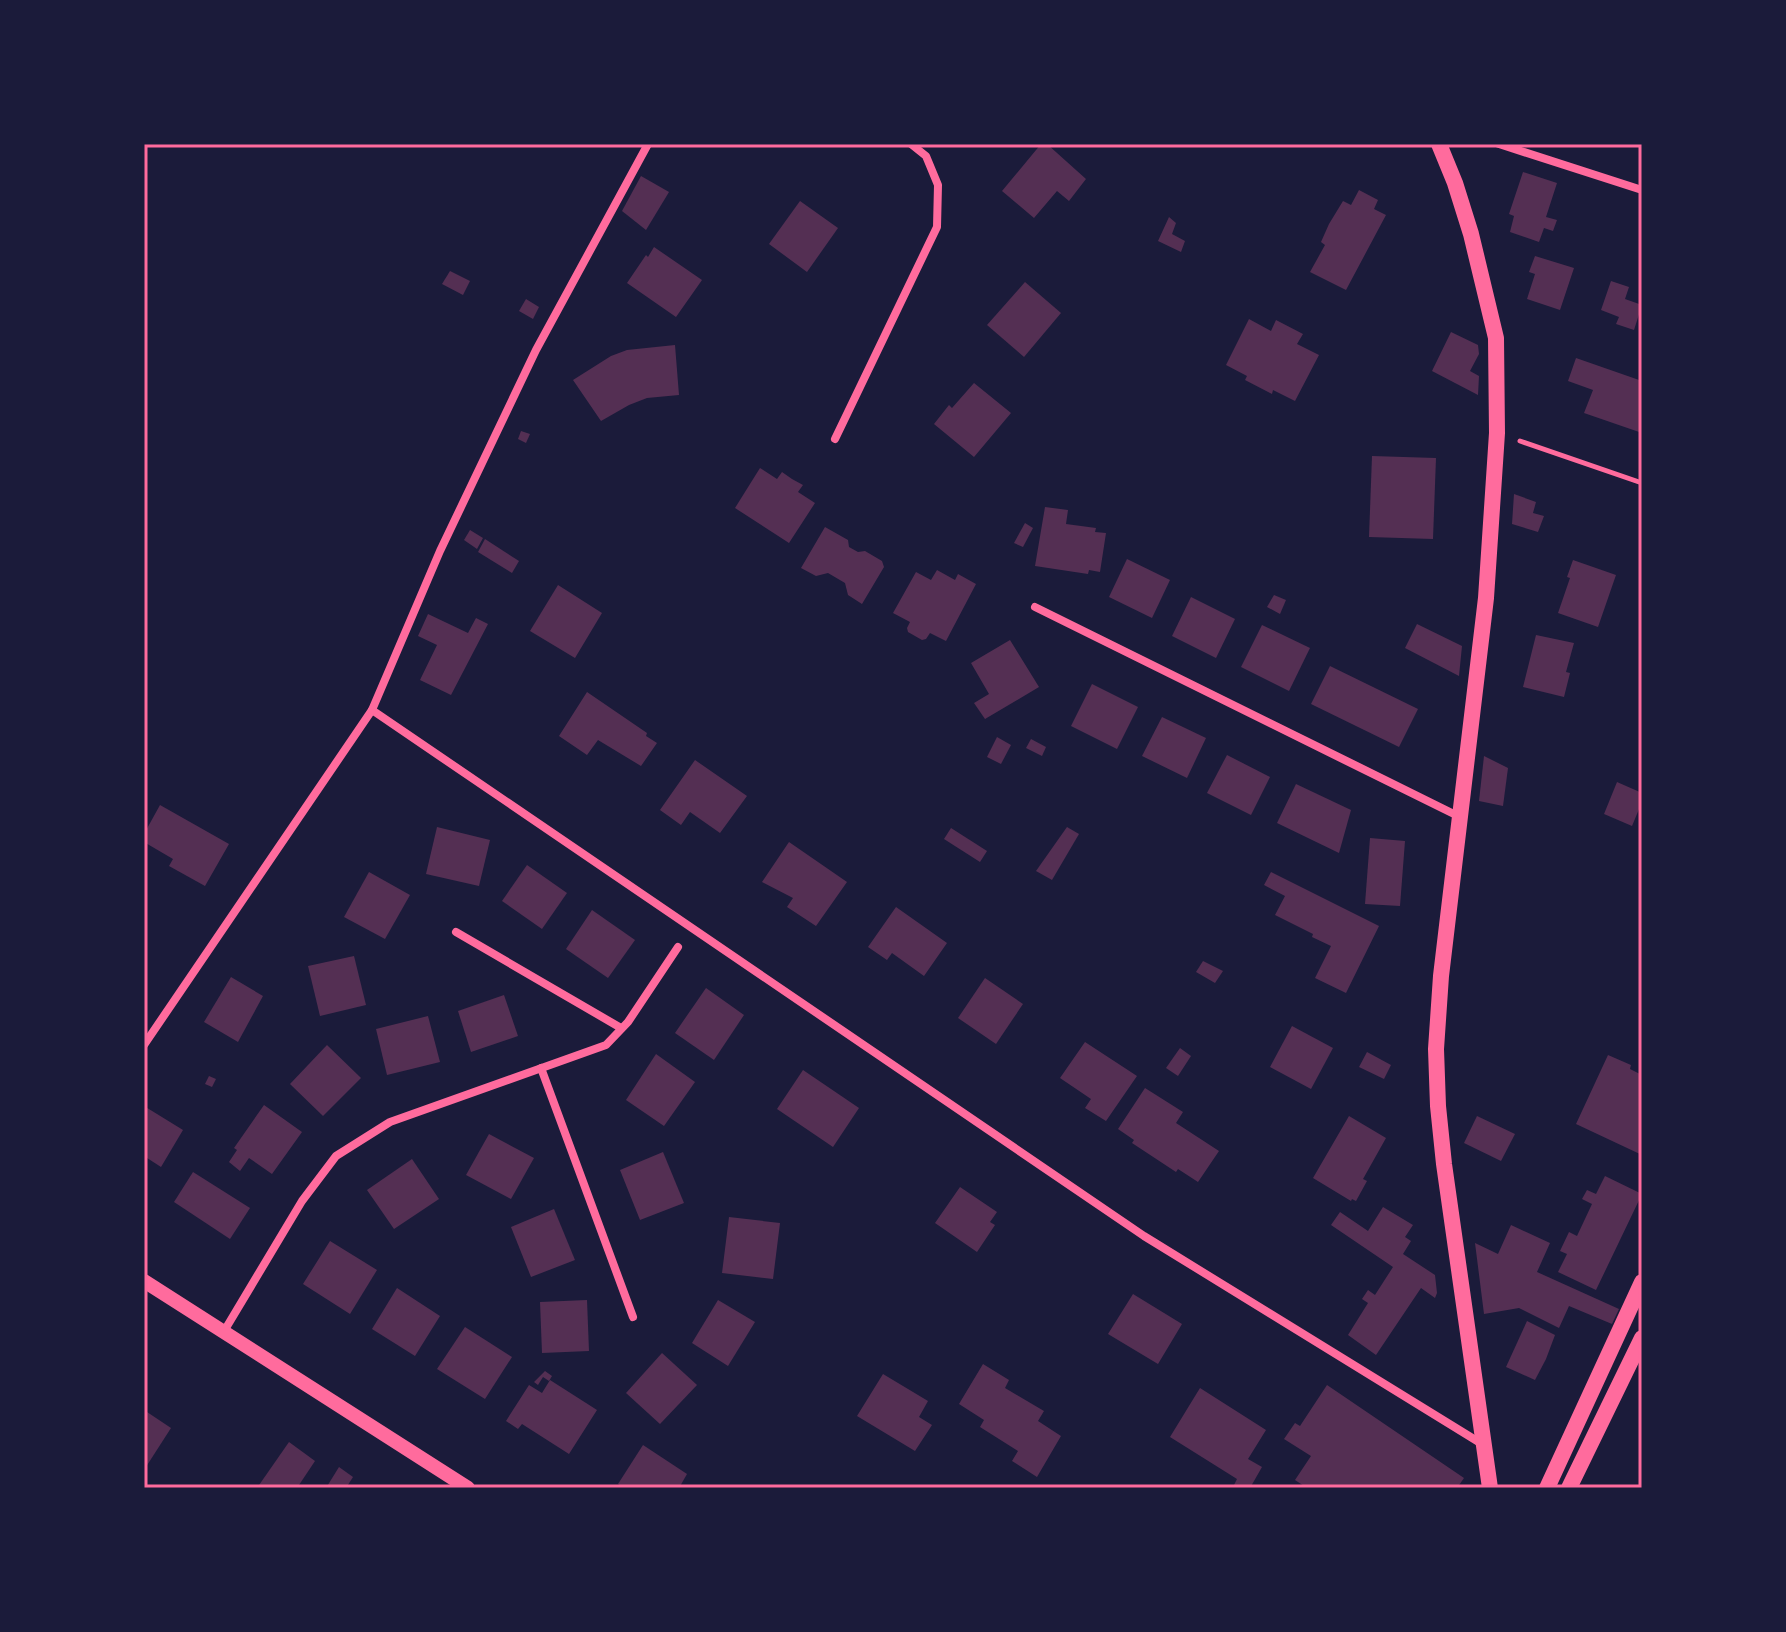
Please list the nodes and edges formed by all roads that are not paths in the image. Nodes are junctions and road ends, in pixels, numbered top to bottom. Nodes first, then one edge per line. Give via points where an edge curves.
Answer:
1 (648, 144) edge
2 (911, 144) edge
3 (1439, 144) edge
4 (1499, 144) edge
5 (1540, 144) edge
6 (1537, 155) junction
7 (1642, 190) edge
8 (835, 439) dead end
9 (1035, 607) dead end
10 (372, 710) junction
11 (1460, 818) junction
12 (456, 932) dead end
13 (678, 947) dead end
14 (621, 1028) junction
15 (144, 1045) edge
16 (541, 1068) junction
17 (144, 1281) edge
18 (1642, 1282) edge
19 (633, 1317) dead end
20 (223, 1333) junction
21 (1642, 1338) edge
22 (1484, 1446) junction
23 (468, 1488) edge
24 (1490, 1488) edge
25 (1547, 1488) edge
26 (1569, 1488) edge

1 - 10 street via 536,350 440,551
2 - 8 street via 926,156 938,185 937,227
3 - 11 main road via 1471,234 1496,338 1497,433 1486,598
4 - 6 street
5 - 6 street
6 - 7 street
9 - 11 street
10 - 15 street
10 - 22 street via 1144,1236
11 - 22 main road via 1441,976 1438,1106
12 - 14 street
13 - 14 street
14 - 16 street via 606,1045
16 - 19 street
16 - 20 street via 390,1122 336,1156 302,1201
17 - 20 street
18 - 25 main road
20 - 23 street
21 - 26 main road
22 - 24 main road

